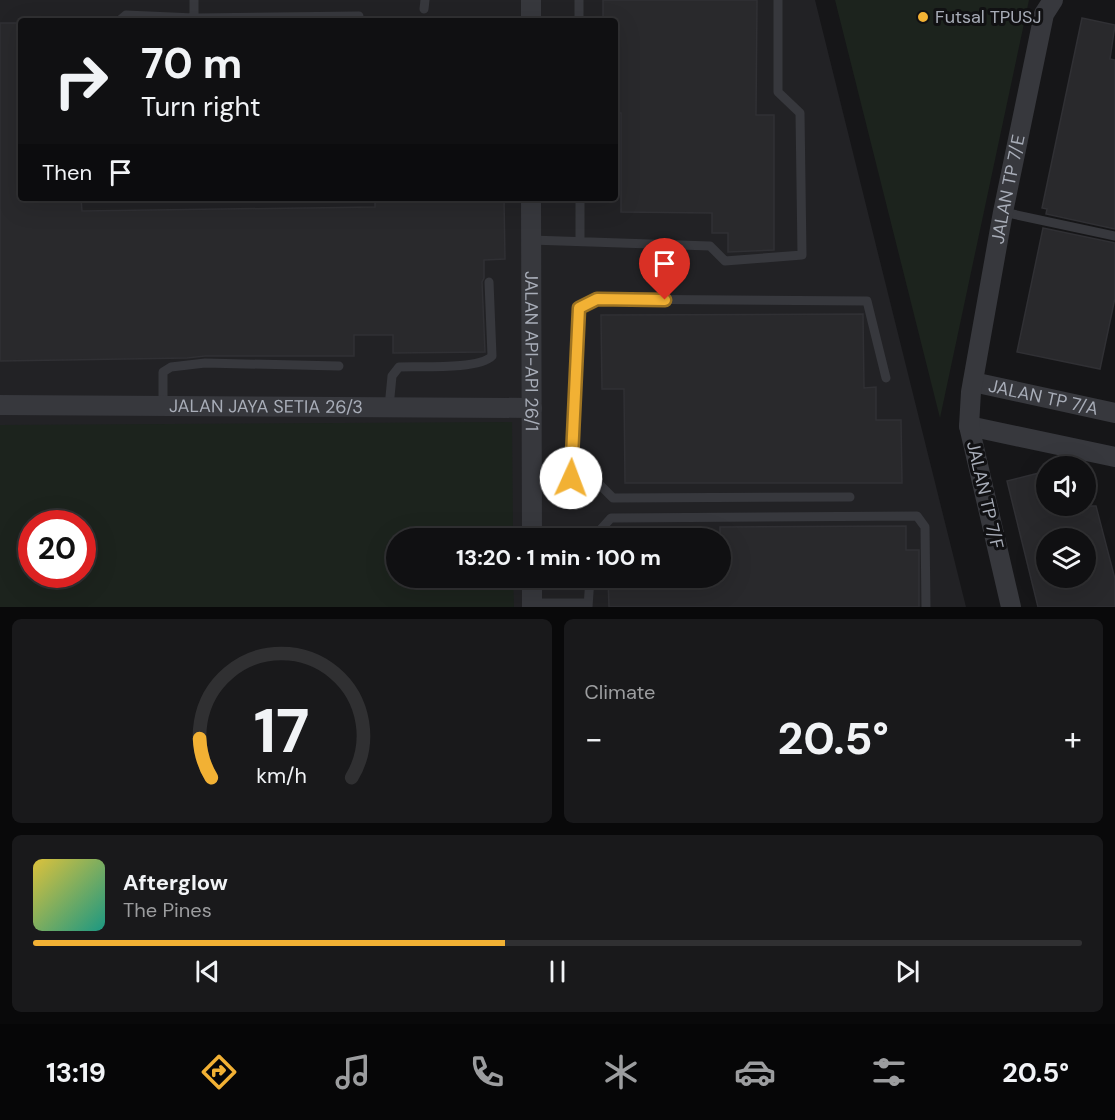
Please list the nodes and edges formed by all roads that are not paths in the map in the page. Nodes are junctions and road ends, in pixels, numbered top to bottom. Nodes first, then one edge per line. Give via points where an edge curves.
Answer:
1 (194, 0) edge
2 (531, 0) edge
3 (579, 0) edge
4 (778, 0) edge
5 (1053, 0) edge
6 (122, 18) edge
7 (177, 18) edge
8 (194, 18) edge
9 (249, 18) edge
10 (359, 18) edge
11 (531, 18) edge
12 (579, 18) edge
13 (531, 201) edge
14 (580, 201) edge
15 (1003, 212) junction
16 (1115, 236) edge
17 (531, 240) junction
18 (580, 241) junction
19 (489, 282) dead end
20 (339, 366) dead end
21 (886, 378) dead end
22 (973, 382) junction
23 (0, 405) edge
24 (163, 406) junction
25 (389, 407) junction
26 (532, 408) junction
27 (1115, 412) edge
28 (969, 426) junction
29 (1115, 457) edge
30 (532, 478) junction
31 (571, 478) junction
32 (849, 497) dead end
33 (532, 528) edge
34 (602, 528) edge
35 (532, 588) edge
36 (589, 588) edge
37 (532, 605) edge
38 (588, 605) edge
39 (926, 607) edge
40 (1011, 607) edge

1 - 8 lane
2 - 11 street
3 - 12 lane
4 - 18 lane via 778,92 800,113 802,255 725,261 710,246
5 - 15 street, JALAN TP 7/E via 1044,14
6 - 7 lane
9 - 10 lane
13 - 17 street, JALAN API-API 26/1
14 - 18 lane
15 - 16 lane
15 - 22 street, JALAN TP 7/E
17 - 18 lane
17 - 26 street, JALAN API-API 26/1
19 - 25 lane via 492,356 470,364 399,367 392,376
20 - 24 lane via 205,363 171,367 163,372
21 - 31 lane via 867,301 597,299 579,308
22 - 27 street, JALAN TP 7/A
22 - 28 street, JALAN TP 7/F
23 - 24 street, JALAN JAYA SETIA 26/3
24 - 25 street, JALAN JAYA SETIA 26/3
25 - 26 street, JALAN JAYA SETIA 26/3
26 - 30 street, JALAN API-API 26/1
28 - 29 street
28 - 40 street, JALAN TP 7/F
30 - 31 lane
30 - 33 street, JALAN API-API 26/1
31 - 32 lane via 593,478 613,498
34 - 39 lane via 611,518 917,516 925,527
35 - 37 street
36 - 38 lane
37 - 38 lane

